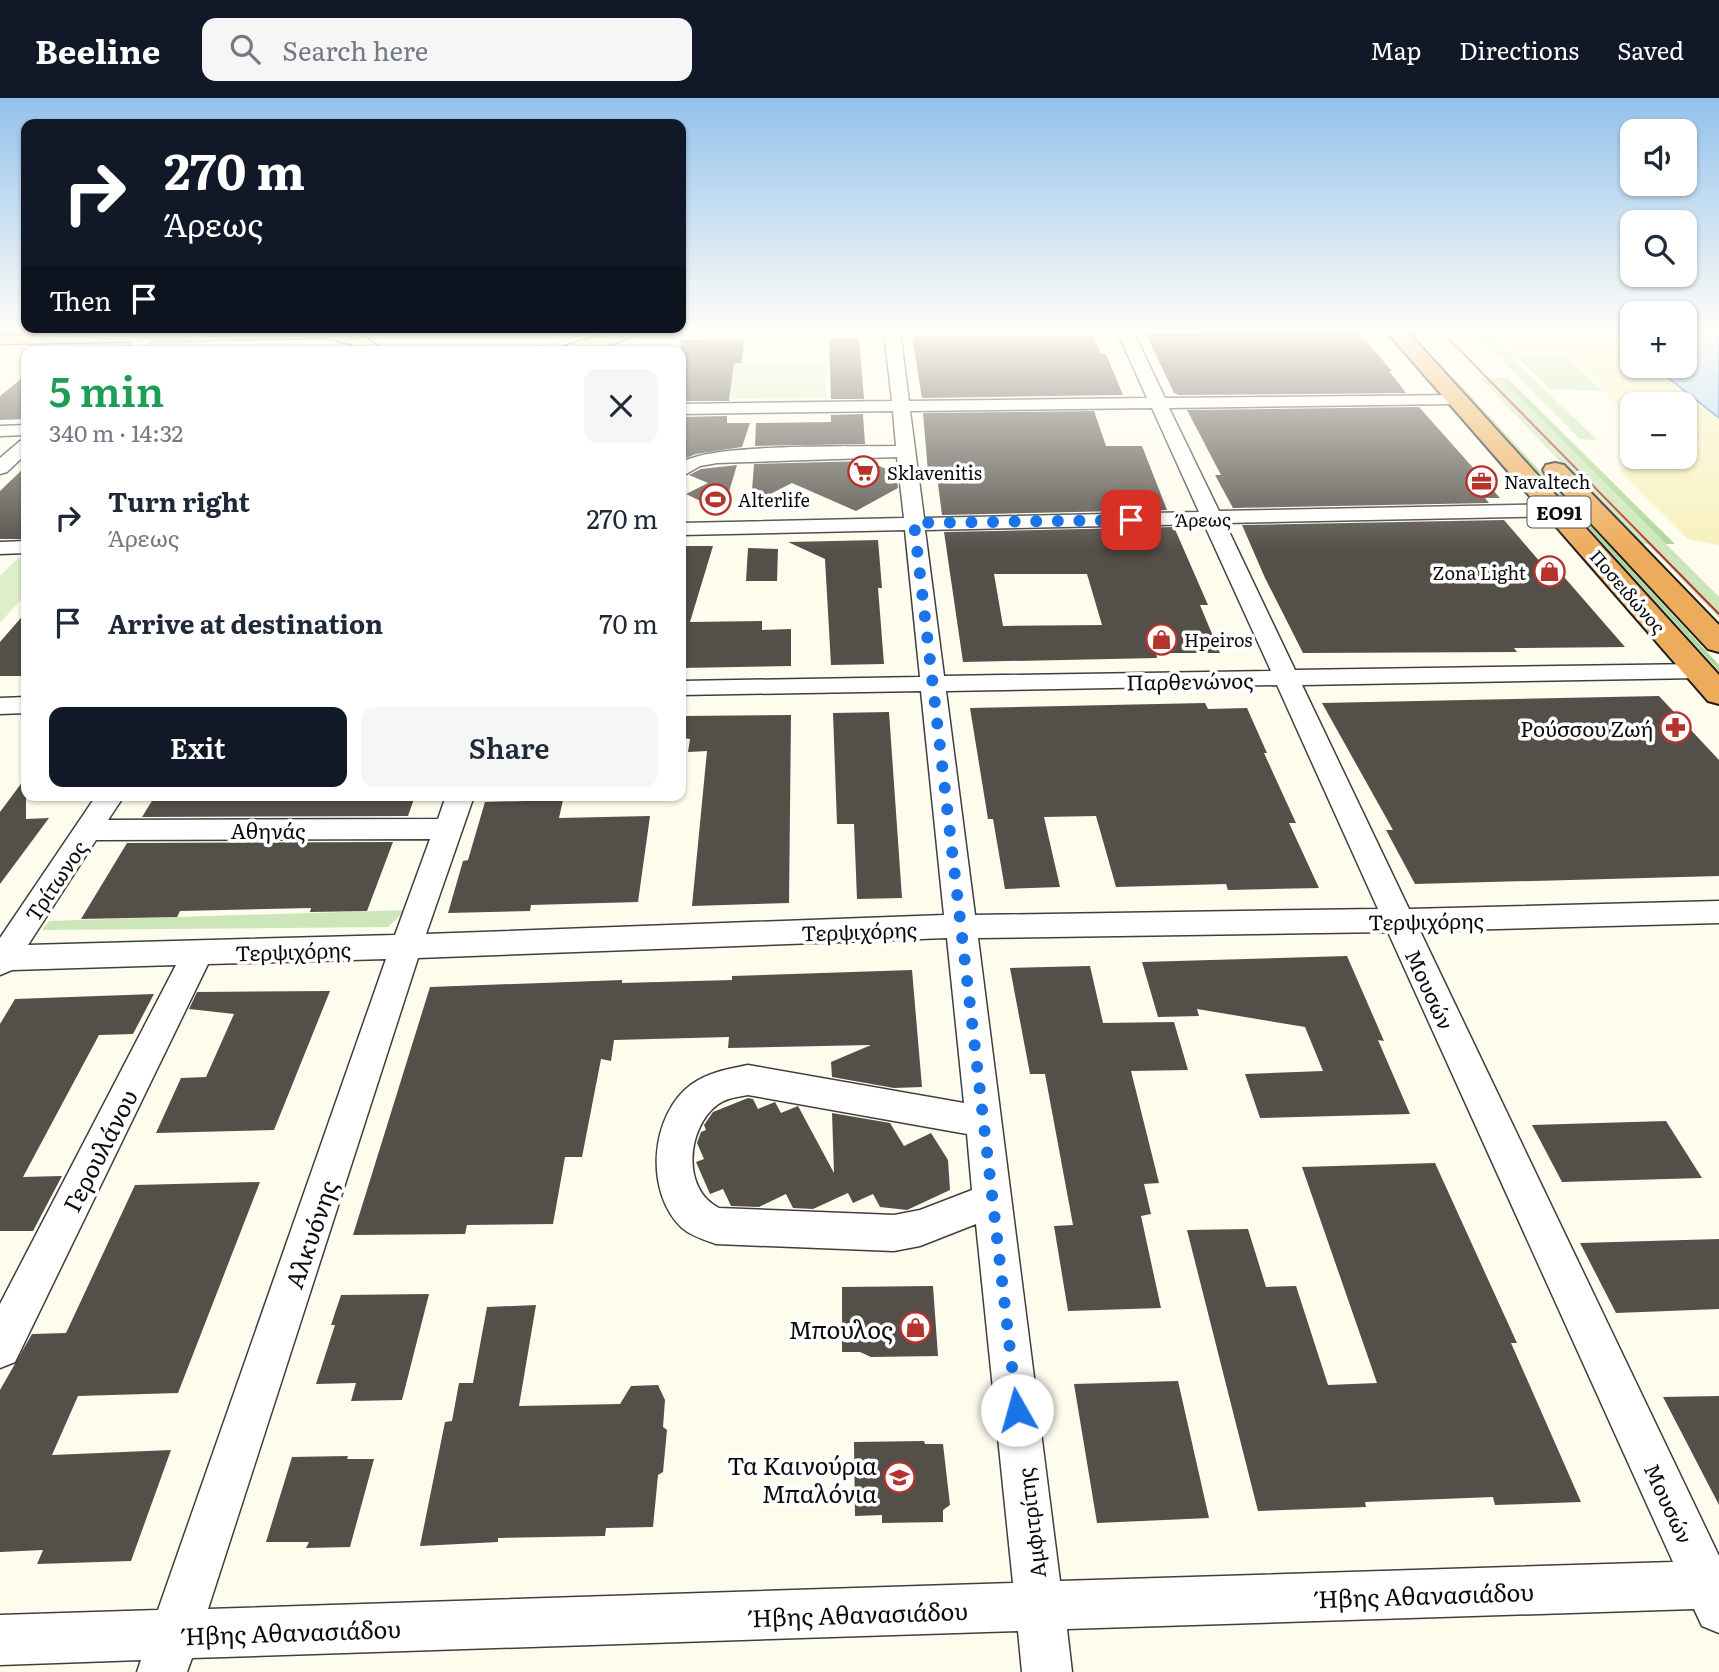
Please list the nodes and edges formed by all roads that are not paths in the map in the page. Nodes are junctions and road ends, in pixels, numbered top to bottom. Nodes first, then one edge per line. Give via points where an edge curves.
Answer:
1 (1033, 404) edge
2 (1159, 404) edge
3 (1460, 404) edge
4 (1494, 404) edge
5 (900, 406) junction
6 (686, 409) edge
7 (21, 430) edge
8 (0, 431) edge
9 (1520, 433) dead end
10 (21, 449) edge
11 (905, 451) junction
12 (1539, 453) dead end
13 (0, 468) edge
14 (686, 468) edge
15 (1557, 510) junction
16 (1213, 520) junction
17 (914, 523) junction
18 (686, 529) edge
19 (21, 547) edge
20 (0, 548) edge
21 (1719, 643) edge
22 (1699, 671) junction
23 (1287, 679) junction
24 (933, 684) junction
25 (686, 688) edge
26 (1719, 694) edge
27 (21, 705) edge
28 (0, 706) edge
29 (107, 801) edge
30 (454, 813) edge
31 (88, 830) junction
32 (1719, 912) edge
33 (1399, 920) junction
34 (961, 927) junction
35 (406, 947) junction
36 (198, 952) junction
37 (1, 959) edge
38 (984, 1122) junction
39 (992, 1199) junction
40 (0, 1347) edge
41 (1715, 1593) edge
42 (1040, 1606) junction
43 (0, 1640) edge
44 (168, 1653) edge
45 (1047, 1672) edge

1 - 5 street
2 - 16 street, Μουσών
3 - 15 highway, Ποσειδώνος / ΕΟ91
4 - 9 highway
5 - 6 street
5 - 11 street, Αμφιτρίτης
7 - 8 street
10 - 13 street
11 - 14 street via 718,457
11 - 17 street, Αμφιτρίτης
12 - 21 highway, Ποσειδώνος / ΕΟ91
15 - 16 street, Άρεως
15 - 22 highway, Ποσειδώνος / ΕΟ91
16 - 17 street, Άρεως
16 - 23 street, Μουσών
17 - 18 street, Άρεως
17 - 24 street, Αμφιτρίτης
19 - 20 street
22 - 23 street, Παρθενώνος
22 - 26 highway, Ποσειδώνος / ΕΟ91
23 - 24 street, Παρθενώνος
23 - 33 street, Μουσών
24 - 25 street, Παρθενώνος
24 - 34 street, Αμφιτρίτης
27 - 28 street
29 - 31 street, Τρίτωνος
30 - 31 street, Αθηνάς
30 - 35 street, Αλκυόνης
31 - 37 street, Τρίτωνος
32 - 33 street, Τερψιχόρης
33 - 34 street, Τερψιχόρης
33 - 41 street, Μουσών
34 - 35 street, Τερψιχόρης
34 - 38 street, Αμφιτρίτης
35 - 36 street, Τερψιχόρης
35 - 44 street, Αλκυόνης
36 - 37 street, Τερψιχόρης
36 - 40 street, Γερουλάνου
38 - 39 street, Αμφιτρίτης
38 - 39 street via 730,1080 691,1104 679,1132 673,1168 695,1215 716,1226 894,1233 920,1228
39 - 42 street, Αμφιτρίτης
41 - 42 street, Ήβης Αθανασιάδου
42 - 44 street, Ήβης Αθανασιάδου
42 - 45 street, Αμφιτρίτης
43 - 44 street, Ήβης Αθανασιάδου

